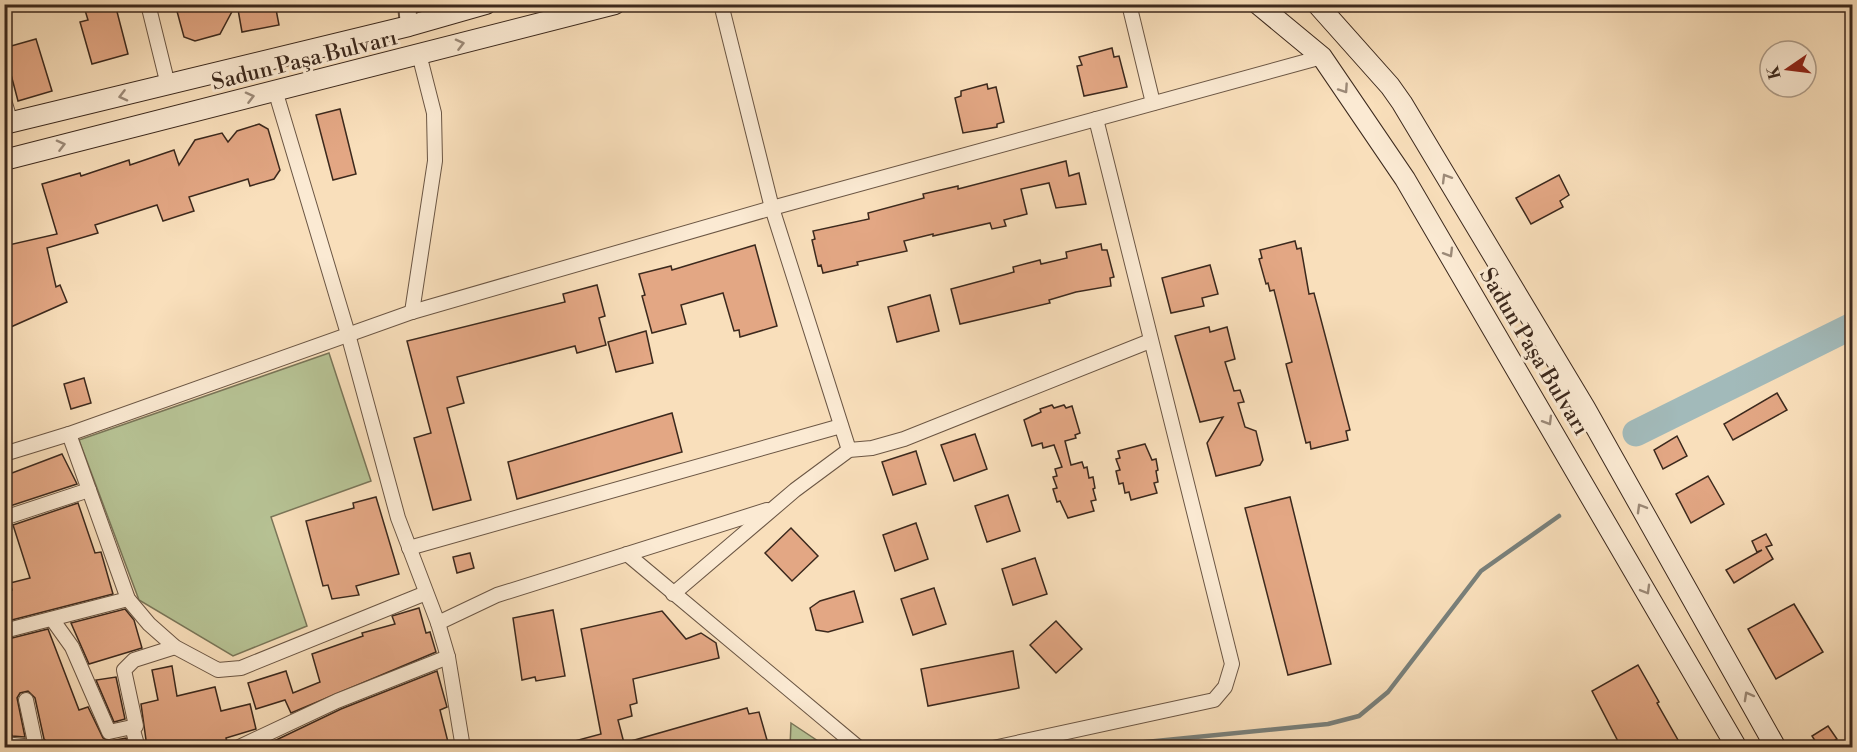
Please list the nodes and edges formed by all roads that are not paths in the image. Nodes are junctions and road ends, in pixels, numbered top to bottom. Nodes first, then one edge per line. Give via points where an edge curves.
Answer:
1 (148, 4) edge
2 (407, 4) edge
3 (486, 4) edge
4 (615, 4) edge
5 (721, 4) edge
6 (1129, 4) edge
7 (1258, 4) edge
8 (1317, 4) edge
9 (409, 26) junction
10 (419, 54) junction
11 (1322, 57) junction
12 (168, 85) junction
13 (275, 90) junction
14 (4, 100) edge
15 (1153, 103) junction
16 (1096, 119) junction
17 (8, 124) edge
18 (4, 160) edge
19 (772, 208) junction
20 (412, 312) junction
21 (348, 334) junction
22 (1149, 341) junction
23 (841, 426) junction
24 (69, 434) junction
25 (849, 450) junction
26 (4, 454) edge
27 (89, 490) junction
28 (774, 508) junction
29 (4, 518) edge
30 (409, 548) junction
31 (627, 554) junction
32 (426, 593) junction
33 (673, 594) junction
34 (128, 599) junction
35 (52, 619) junction
36 (438, 623) junction
37 (4, 631) edge
38 (175, 647) junction
39 (448, 657) junction
40 (26, 700) dead end
41 (132, 727) junction
42 (260, 743) edge
43 (4, 744) edge
44 (852, 746) edge
45 (40, 747) edge
46 (138, 747) edge
47 (237, 747) edge
48 (463, 747) edge
49 (993, 747) edge
50 (1737, 747) edge
51 (1776, 747) edge

1 - 12 street
2 - 9 street
3 - 9 main road, Sadun Paşa Bulvarı
10 -> 4 main road, Sadun Paşa Bulvarı
5 - 19 street
6 - 15 street
7 - 11 main road, Sadun Paşa Bulvarı
51 -> 8 main road, Sadun Paşa Bulvarı via 1585,408 1402,103
9 - 12 main road, Sadun Paşa Bulvarı
10 - 13 main road, Sadun Paşa Bulvarı
10 - 20 street via 434,113 435,161
11 - 15 street
11 -> 50 main road, Sadun Paşa Bulvarı via 1405,179
12 -> 17 main road, Sadun Paşa Bulvarı
18 -> 13 main road, Sadun Paşa Bulvarı
13 - 21 street
14 - 17 street
15 - 16 street
16 - 19 street
16 - 22 street
19 - 20 street
19 - 23 street
20 - 21 street
21 - 24 street
21 - 30 street
22 - 25 street via 904,439
22 - 49 street via 1232,664 1225,687 1214,700
23 - 25 street
23 - 30 street
24 - 26 street
24 - 27 street
25 - 28 street
27 - 29 street
27 - 34 street
28 - 31 street
28 - 33 street
30 - 32 street
31 - 33 street
31 - 36 street via 497,595
32 - 36 street
32 - 38 street via 241,668 218,670
33 - 44 street
34 - 35 street
34 - 38 street
35 - 37 street
35 - 41 street via 72,646 110,732
36 - 39 street
38 - 41 street via 134,660 123,670 136,726
39 - 42 street via 337,701
39 - 48 street
40 - 45 street
41 - 46 street
42 - 47 street
43 - 45 street

